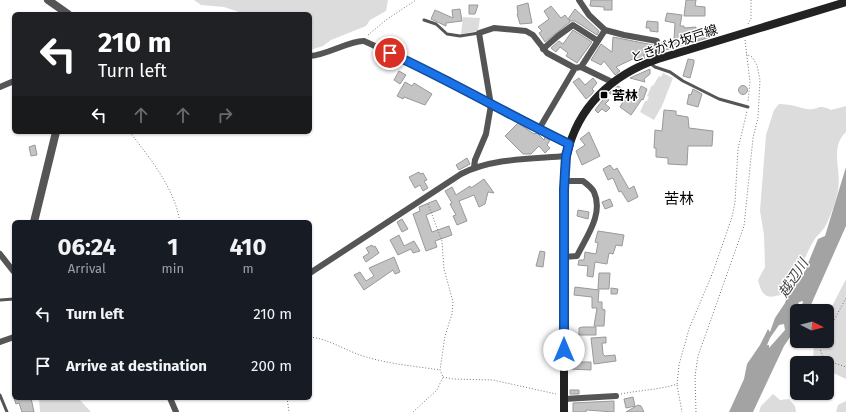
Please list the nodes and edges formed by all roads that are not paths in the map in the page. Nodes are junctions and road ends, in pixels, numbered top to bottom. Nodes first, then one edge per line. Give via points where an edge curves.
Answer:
1 (48, 0) edge
2 (579, 0) edge
3 (846, 2) edge
4 (65, 12) edge
5 (424, 20) dead end
6 (605, 30) junction
7 (480, 33) junction
8 (598, 41) junction
9 (543, 49) junction
10 (312, 56) edge
11 (658, 58) junction
12 (648, 62) junction
13 (578, 67) junction
14 (12, 82) edge
15 (612, 82) junction
16 (0, 87) edge
17 (491, 105) junction
18 (748, 107) road end
19 (539, 129) junction
20 (56, 134) edge
21 (569, 144) junction
22 (566, 156) junction
23 (474, 168) junction
24 (564, 181) junction
25 (34, 220) edge
26 (0, 254) edge
27 (564, 257) junction
28 (12, 269) edge
29 (312, 272) edge
30 (12, 299) edge
31 (0, 300) edge
32 (12, 338) edge
33 (0, 342) edge
34 (0, 395) edge
35 (616, 396) road end
36 (564, 398) junction
37 (171, 400) edge
38 (6, 412) edge
39 (176, 412) edge
40 (564, 412) edge

1 - 4 street
2 - 6 street via 589,15
3 - 11 main road, ときがわ坂戸線
5 - 7 lane via 436,24 447,34 460,36
6 - 8 street
6 - 11 street via 657,41
7 - 9 street via 494,28 526,31 533,35
7 - 17 street
8 - 9 street via 573,25
8 - 13 street
9 - 13 street
10 - 17 street via 361,41 449,80
11 - 12 main road, ときがわ坂戸線
12 - 15 main road, ときがわ坂戸線
12 - 18 lane via 719,99
13 - 15 street
13 - 19 street
14 - 16 street
15 - 21 main road, ときがわ坂戸線 via 585,114
17 - 19 street
17 - 23 street via 486,134
19 - 21 street
20 - 25 street
21 - 22 main road, ときがわ坂戸線
22 - 23 street via 502,162
22 - 24 main road, ときがわ坂戸線
23 - 29 street
24 - 27 main road, ときがわ坂戸線
24 - 27 street via 583,181 594,191 597,208 596,218 577,256
26 - 28 street
27 - 36 main road, ときがわ坂戸線
30 - 31 lane
32 - 33 street
34 - 38 lane
35 - 36 street
36 - 40 main road, ときがわ坂戸線
37 - 39 street

